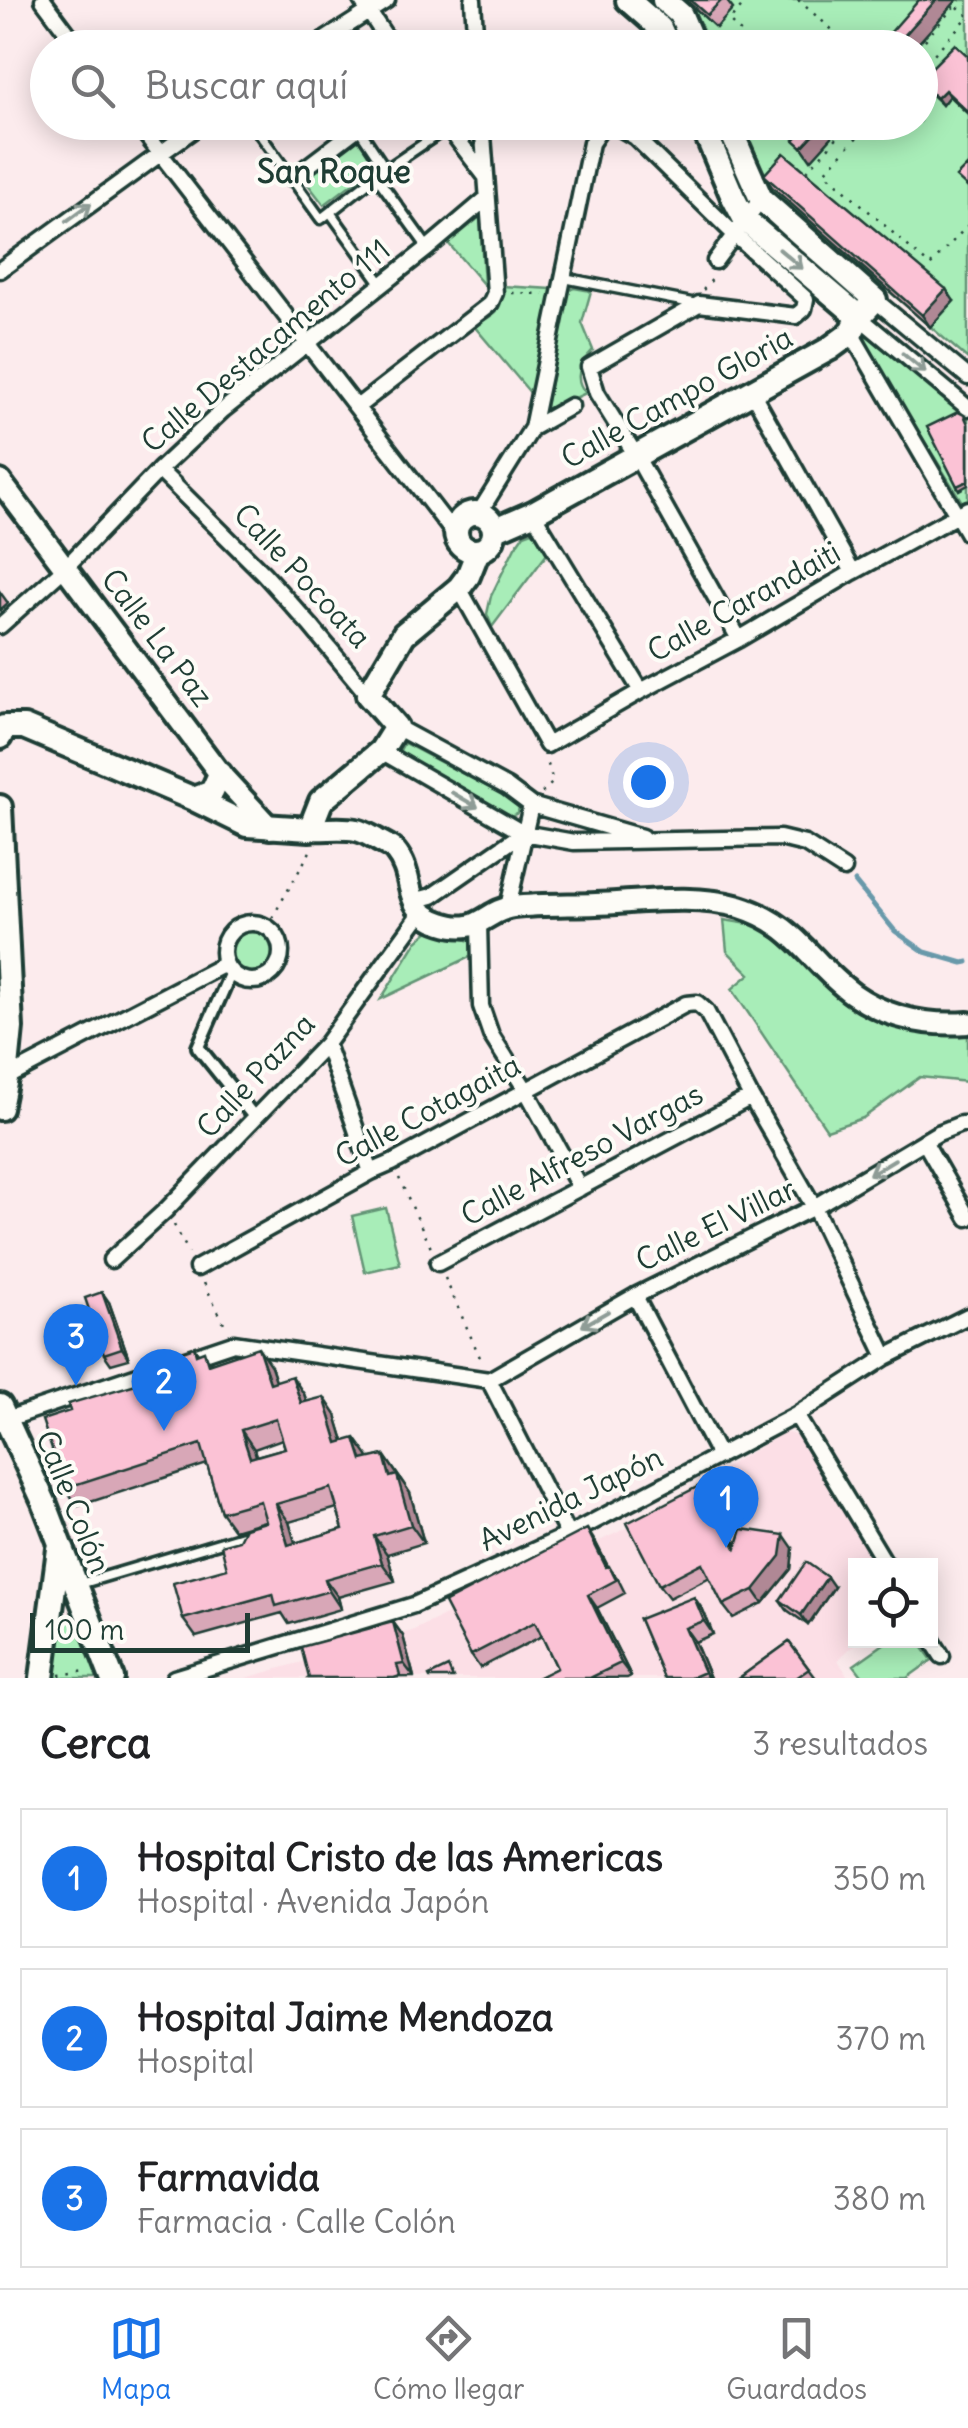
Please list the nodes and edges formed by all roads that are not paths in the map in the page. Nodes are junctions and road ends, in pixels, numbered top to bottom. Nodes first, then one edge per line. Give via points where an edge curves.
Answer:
1 (43, 0) edge
2 (387, 0) edge
3 (473, 0) edge
4 (628, 0) edge
5 (664, 0) edge
6 (365, 6) edge
7 (66, 30) edge
8 (335, 30) edge
9 (382, 30) edge
10 (475, 30) edge
11 (661, 30) edge
12 (687, 30) edge
13 (149, 140) edge
14 (179, 140) edge
15 (264, 140) edge
16 (338, 140) edge
17 (366, 140) edge
18 (425, 140) edge
19 (457, 140) edge
20 (483, 140) edge
21 (593, 140) edge
22 (638, 140) edge
23 (709, 140) edge
24 (736, 140) edge
25 (159, 154) junction
26 (376, 176) junction
27 (292, 178) junction
28 (486, 178) junction
29 (487, 198) junction
30 (761, 199) junction
31 (330, 212) junction
32 (740, 227) junction
33 (428, 248) junction
34 (715, 261) road end
35 (0, 270) edge
36 (564, 278) junction
37 (380, 283) junction
38 (700, 304) junction
39 (862, 317) junction
40 (307, 343) junction
41 (968, 376) edge
42 (752, 392) junction
43 (571, 406) dead end
44 (356, 407) junction
45 (968, 408) edge
46 (532, 428) junction
47 (636, 454) junction
48 (159, 470) junction
49 (0, 481) edge
50 (533, 512) junction
51 (962, 512) edge
52 (486, 522) junction
53 (968, 534) edge
54 (456, 536) junction
55 (478, 551) junction
56 (66, 566) junction
57 (854, 572) junction
58 (459, 588) junction
59 (0, 626) edge
60 (739, 639) junction
61 (641, 691) junction
62 (368, 695) junction
63 (396, 726) junction
64 (1, 729) edge
65 (381, 751) junction
66 (220, 774) junction
67 (194, 799) junction
68 (531, 805) junction
69 (0, 806) edge
70 (270, 828) junction
71 (316, 829) junction
72 (523, 833) junction
73 (658, 841) junction
74 (844, 868) dead end
75 (417, 907) junction
76 (508, 907) junction
77 (479, 924) junction
78 (228, 968) junction
79 (968, 1023) edge
80 (326, 1044) junction
81 (3, 1080) edge
82 (526, 1090) junction
83 (751, 1097) junction
84 (0, 1108) edge
85 (255, 1118) junction
86 (968, 1124) edge
87 (924, 1142) junction
88 (371, 1172) junction
89 (580, 1188) junction
90 (814, 1208) junction
91 (968, 1218) edge
92 (110, 1260) dead end
93 (438, 1262) dead end
94 (197, 1268) dead end
95 (635, 1296) junction
96 (968, 1316) edge
97 (886, 1357) junction
98 (489, 1380) junction
99 (2, 1415) edge
100 (796, 1415) junction
101 (719, 1456) junction
102 (257, 1532) edge
103 (568, 1535) junction
104 (60, 1545) junction
105 (882, 1558) edge
106 (76, 1586) junction
107 (937, 1648) edge
108 (942, 1656) dead end
109 (109, 1672) edge
110 (198, 1674) edge
111 (42, 1678) edge
112 (174, 1678) edge

1 - 7 street
2 - 6 street
3 - 10 street
4 - 11 main road
5 - 12 main road
6 - 8 street
6 - 9 street
13 - 25 street
14 - 25 street
15 - 27 lane
16 - 27 street
17 - 26 lane via 381,162
18 - 26 lane
19 - 28 street
20 - 28 street
21 - 36 street
22 - 32 street
23 - 32 main road
24 - 30 main road
35 -> 25 street
25 - 40 street
26 - 31 lane
26 - 33 lane
27 - 31 lane via 321,219
28 - 29 street
29 - 33 street, Calle Destacamento 111
29 - 44 street via 495,293 490,304
30 - 32 street
30 - 39 main road
31 - 37 lane
32 - 34 street
32 - 38 street via 806,299 804,309 796,316
32 -> 39 main road
33 - 37 street, Calle Destacamento 111
36 - 38 lane
36 - 46 street
37 - 40 street, Calle Destacamento 111
38 - 47 street via 589,367 597,393
39 - 41 street
39 - 42 main road, Calle Campo Gloria via 828,349
39 -> 45 street
39 - 51 street
40 - 44 street
40 - 48 street, Calle Destacamento 111
42 - 47 main road, Calle Campo Gloria
42 - 57 street
43 - 46 street
44 - 54 street
46 - 52 street
47 - 50 main road, Calle Campo Gloria
47 - 60 street
48 - 56 street, Calle Destacamento 111
48 - 62 street, Calle Pocoata via 264,574
49 - 56 main road, Calle La Paz
50 - 52 main road, Calle Campo Gloria
50 - 61 street
51 - 53 street
51 - 57 street, Calle Carandaiti
52 - 54 main road via 466,515
52 - 55 main road via 491,542
54 - 55 main road
55 - 58 main road
56 - 59 street, Calle Destacamento 111
56 - 66 main road, Calle La Paz
57 - 60 street, Calle Carandaiti
58 - 61 street, Calle Carandaiti via 547,746
58 - 62 main road via 404,634
60 - 61 street, Calle Carandaiti
62 - 63 main road, Calle Pocoata
63 - 65 main road
63 - 68 street
64 - 67 main road via 24,727
65 - 71 main road via 321,801
65 -> 72 street
66 - 67 main road via 212,792
66 - 70 main road, Calle La Paz
67 - 70 main road via 247,825
68 - 72 street
68 - 73 street
69 - 81 main road via 11,1028
70 - 71 main road
71 - 75 main road via 359,830 395,850
72 - 73 street via 574,842
72 - 75 street
72 - 76 street
73 - 74 street via 780,838 805,844
75 - 77 main road via 456,928
75 - 80 street, Calle Pazna
76 - 77 main road
76 - 79 main road via 700,901 737,906 788,930 851,993 876,1007 917,1022
77 - 82 street via 480,1006 490,1035
78 - 78 street via 223,946 232,930 249,923 267,927 280,942 276,970 259,980 239,978
78 - 81 street
78 - 85 street via 198,1047
80 - 85 street, Calle Pazna
80 - 88 street
81 - 84 main road
82 - 83 street, Calle Cotagaita via 697,1003
82 - 88 street, Calle Cotagaita
82 - 89 street
83 - 89 street, Calle Alfreso Vargas
83 - 90 street
85 - 92 street, Calle Pazna
86 - 87 street, Calle El Villar
87 -> 90 street, Calle El Villar
87 - 91 street
88 - 94 street, Calle Cotagaita
89 - 93 street, Calle Alfreso Vargas
90 - 95 street, Calle El Villar
90 - 97 street
95 -> 98 street, Calle El Villar
95 - 101 street
96 - 97 street, Avenida Japón
97 - 100 street, Avenida Japón
98 - 99 street via 233,1343
98 - 103 street
99 - 104 main road, Calle Colón
100 - 101 street, Avenida Japón
100 - 105 street
101 - 103 street, Avenida Japón
102 - 106 lane
103 - 110 street, Avenida Japón via 414,1605
104 - 106 main road, Calle Colón
104 - 111 main road
106 - 109 main road, Calle Colón
107 - 108 street
110 - 112 street, Avenida Japón

